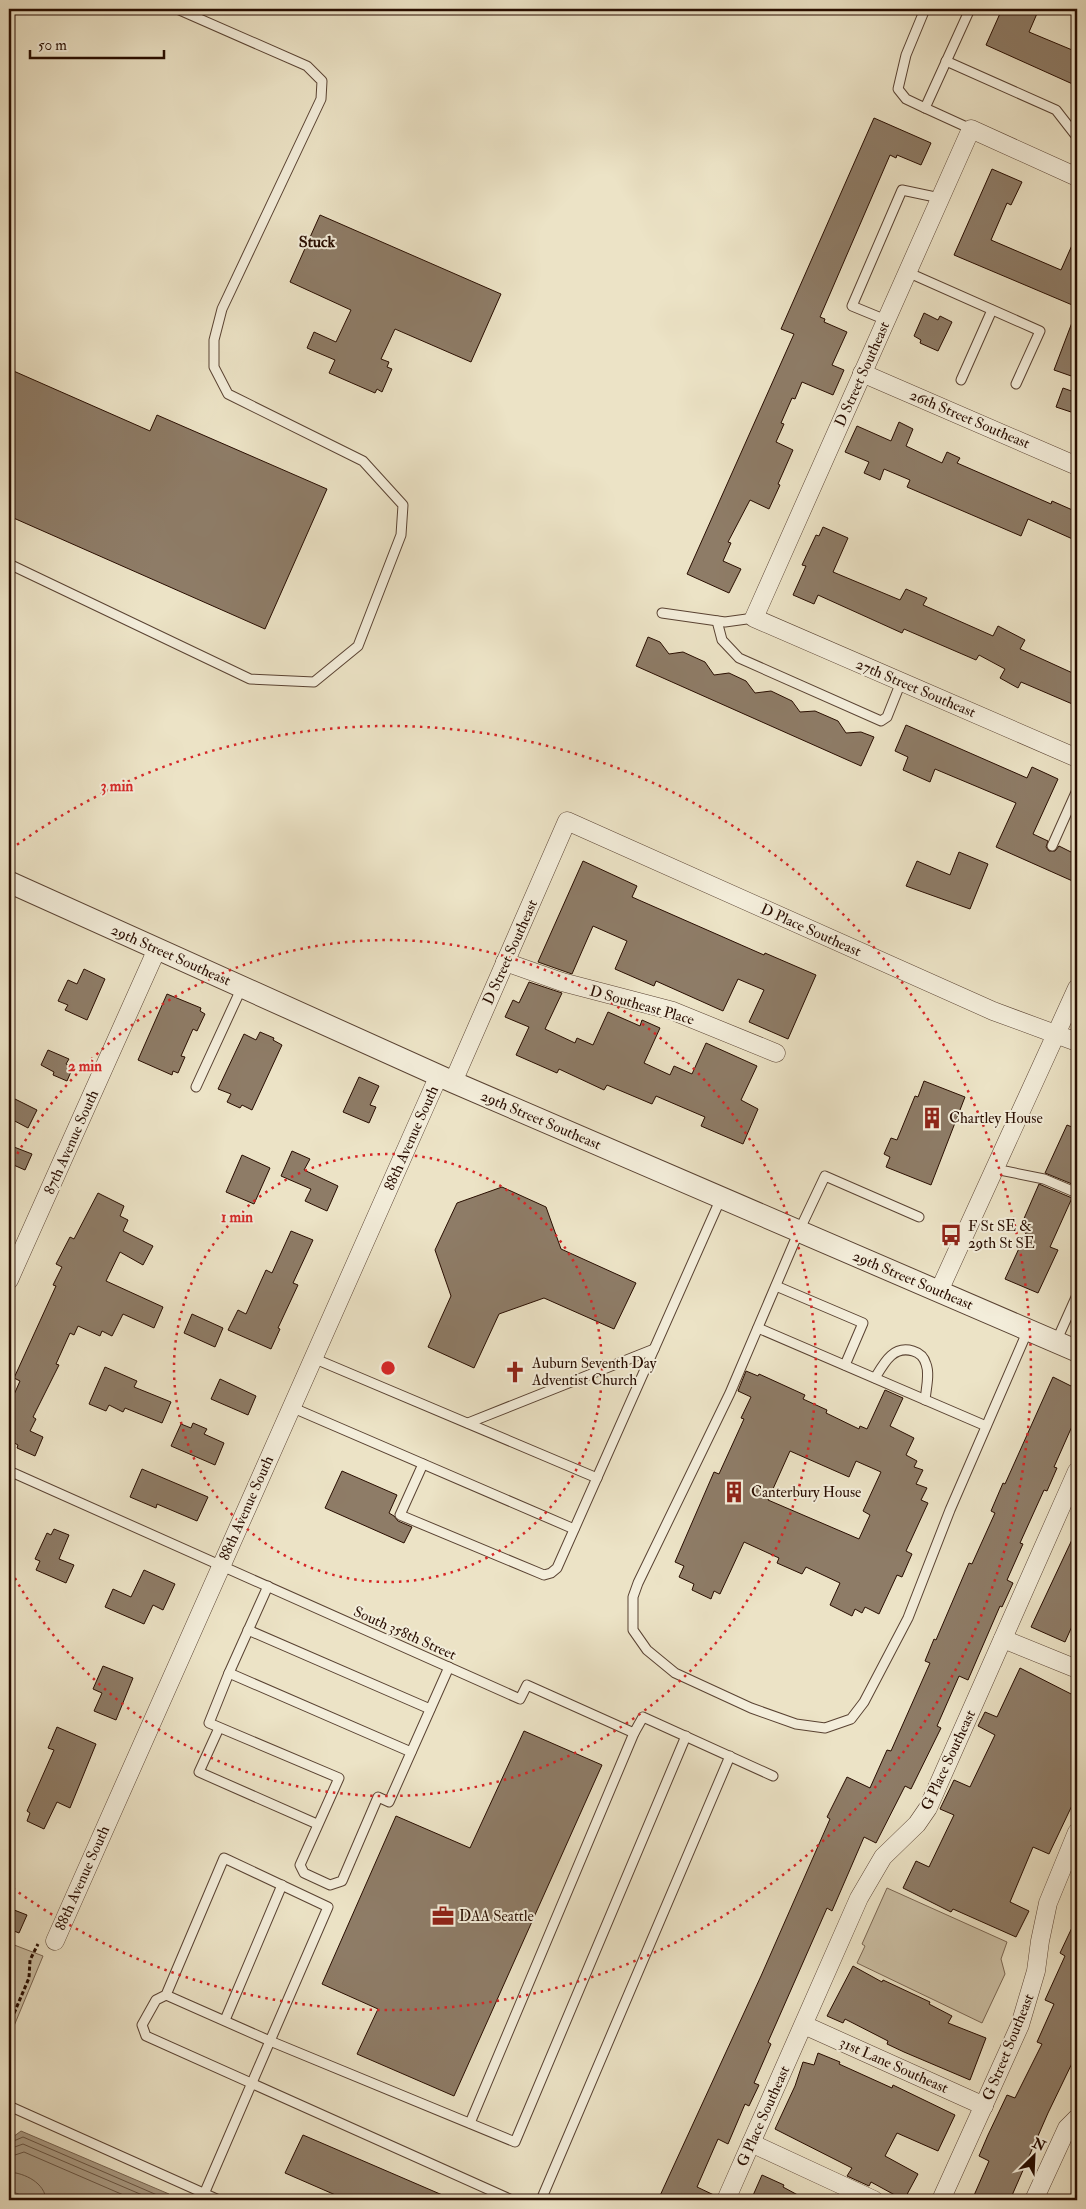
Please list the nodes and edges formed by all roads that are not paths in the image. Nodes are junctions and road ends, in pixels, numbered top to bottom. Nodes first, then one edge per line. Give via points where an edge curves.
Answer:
1 (177, 9) edge
2 (925, 9) edge
3 (970, 9) edge
4 (946, 61) junction
5 (925, 108) junction
6 (971, 129) junction
7 (1077, 137) edge
8 (1077, 177) edge
9 (940, 198) junction
10 (907, 272) junction
11 (992, 310) junction
12 (886, 320) junction
13 (862, 373) junction
14 (961, 380) dead end
15 (1016, 384) dead end
16 (1077, 466) edge
17 (9, 564) edge
18 (662, 613) dead end
19 (754, 618) junction
20 (717, 621) junction
21 (901, 682) junction
22 (1077, 758) edge
23 (1077, 790) edge
24 (567, 821) joint
25 (1052, 846) dead end
26 (9, 882) edge
27 (157, 949) junction
28 (505, 962) junction
29 (242, 987) junction
30 (1077, 988) edge
31 (1057, 1034) junction
32 (1077, 1042) edge
33 (776, 1053) dead end
34 (446, 1079) junction
35 (196, 1087) dead end
36 (995, 1169) junction
37 (1077, 1193) edge
38 (721, 1198) junction
39 (919, 1217) dead end
40 (799, 1231) junction
41 (9, 1280) edge
42 (776, 1286) junction
43 (939, 1291) junction
44 (1077, 1295) edge
45 (758, 1328) junction
46 (1028, 1330) junction
47 (1056, 1342) junction
48 (654, 1349) junction
49 (1077, 1351) edge
50 (313, 1358) junction
51 (845, 1365) junction
52 (875, 1378) junction
53 (925, 1400) junction
54 (291, 1407) junction
55 (468, 1423) junction
56 (986, 1426) junction
57 (423, 1464) junction
58 (9, 1471) edge
59 (1077, 1471) edge
60 (597, 1478) junction
61 (574, 1529) junction
62 (221, 1565) junction
63 (268, 1586) junction
64 (248, 1630) junction
65 (1004, 1638) junction
66 (449, 1667) junction
67 (1077, 1669) edge
68 (229, 1673) junction
69 (430, 1709) junction
70 (218, 1728) junction
71 (634, 1734) junction
72 (686, 1736) junction
73 (411, 1752) junction
74 (730, 1756) junction
75 (773, 1776) dead end
76 (317, 1824) junction
77 (1077, 1832) edge
78 (282, 1885) junction
79 (55, 1941) road end
80 (166, 1995) junction
81 (225, 2020) junction
82 (804, 2025) junction
83 (270, 2041) junction
84 (252, 2083) junction
85 (9, 2106) edge
86 (984, 2106) junction
87 (1077, 2118) edge
88 (470, 2123) junction
89 (751, 2143) junction
90 (204, 2194) junction
91 (219, 2200) edge
92 (512, 2200) edge
93 (541, 2200) edge
94 (726, 2200) edge
95 (874, 2200) edge
96 (941, 2200) edge
97 (1034, 2200) edge

1 - 17 lane via 307,66 322,81 321,99 222,309 214,340 214,367 228,394 363,461 403,505 401,535 358,646 314,682 250,678
2 - 5 lane via 906,55 898,89 906,99
3 - 4 lane
4 - 5 lane
4 - 7 lane via 1056,110
5 - 6 lane
6 - 8 street
6 - 9 street, D Street Southeast
9 - 10 street, D Street Southeast
9 - 12 lane via 902,190 852,306
10 - 11 lane
10 - 12 street, D Street Southeast
11 - 14 lane
11 - 15 lane via 1040,331
12 - 13 street, D Street Southeast
13 - 16 street, 26th Street Southeast
13 - 19 street, D Street Southeast
18 - 20 lane
19 - 20 lane
19 - 21 street, 27th Street Southeast
20 - 21 lane via 722,640 739,658 881,721 887,717
21 - 22 street, 27th Street Southeast
23 - 25 lane
24 - 28 street, D Street Southeast
24 - 31 street, D Place Southeast via 993,1010
26 - 27 street, 29th Street Southeast
27 - 29 street, 29th Street Southeast
27 - 41 street, 87th Avenue South
28 - 33 street, D Southeast Place via 562,982 673,1011
28 - 34 street, D Street Southeast
29 - 34 street, 29th Street Southeast
29 - 35 lane
30 - 31 street
31 - 32 street, D Place Southeast
31 - 36 street
34 - 38 street, 29th Street Southeast
34 - 50 street, 88th Avenue South
36 - 37 lane via 1044,1179
36 - 43 street
38 - 40 street, 29th Street Southeast
38 - 48 lane
39 - 40 lane via 825,1176
40 - 42 lane
40 - 43 street, 29th Street Southeast
42 - 45 lane
42 - 51 lane via 863,1323
43 - 46 street, 29th Street Southeast
44 - 47 lane
45 - 51 lane
45 - 56 lane via 633,1598 633,1630 647,1650 675,1673 729,1699 765,1713 824,1728 851,1718 864,1702 908,1618
46 - 47 street, 29th Street Southeast
46 - 56 lane
47 - 49 street, 29th Street Southeast
48 - 55 lane
48 - 60 lane
50 - 54 street, 88th Avenue South
50 - 55 lane
51 - 52 lane
52 - 53 lane
52 - 53 lane via 895,1351 916,1352 927,1366
53 - 56 lane
54 - 57 lane
54 - 62 street, 88th Avenue South
55 - 60 lane
57 - 61 lane
57 - 61 lane via 400,1516 544,1575 557,1568
58 - 62 lane, South 358th Street
59 - 65 street, G Place Southeast
60 - 61 lane
62 - 63 lane, South 358th Street
62 - 79 street, 88th Avenue South
63 - 64 lane
63 - 66 lane, South 358th Street
64 - 68 lane
64 - 69 lane
65 - 67 street
65 - 82 street, G Place Southeast via 928,1808 917,1824 883,1857 866,1884
66 - 69 lane
66 - 71 lane, South 358th Street via 520,1699 527,1685
68 - 70 lane via 208,1723
68 - 73 lane
69 - 73 lane
70 - 76 lane via 199,1772
70 - 76 lane via 338,1778
71 - 72 lane via 643,1717
71 - 88 lane
72 - 74 lane
72 - 88 lane via 514,2142
73 - 76 lane via 389,1802 378,1797 342,1881 330,1885 304,1873 300,1865
74 - 75 lane
74 - 93 lane
77 - 86 street, G Street Southeast via 1048,1904 1029,1998 1020,2025
78 - 80 lane via 224,1858
78 - 81 lane
78 - 83 lane via 328,1907
80 - 81 lane
80 - 84 lane via 156,2000 142,2025 146,2036
81 - 83 lane
82 - 86 street, 31st Lane Southeast
82 - 89 street, G Place Southeast
83 - 84 lane
83 - 88 lane
84 - 90 lane
84 - 92 lane
85 - 90 lane
86 - 96 street, G Street Southeast
87 - 97 street via 1067,2128
89 - 94 street, G Place Southeast
89 - 95 street
90 - 91 lane

